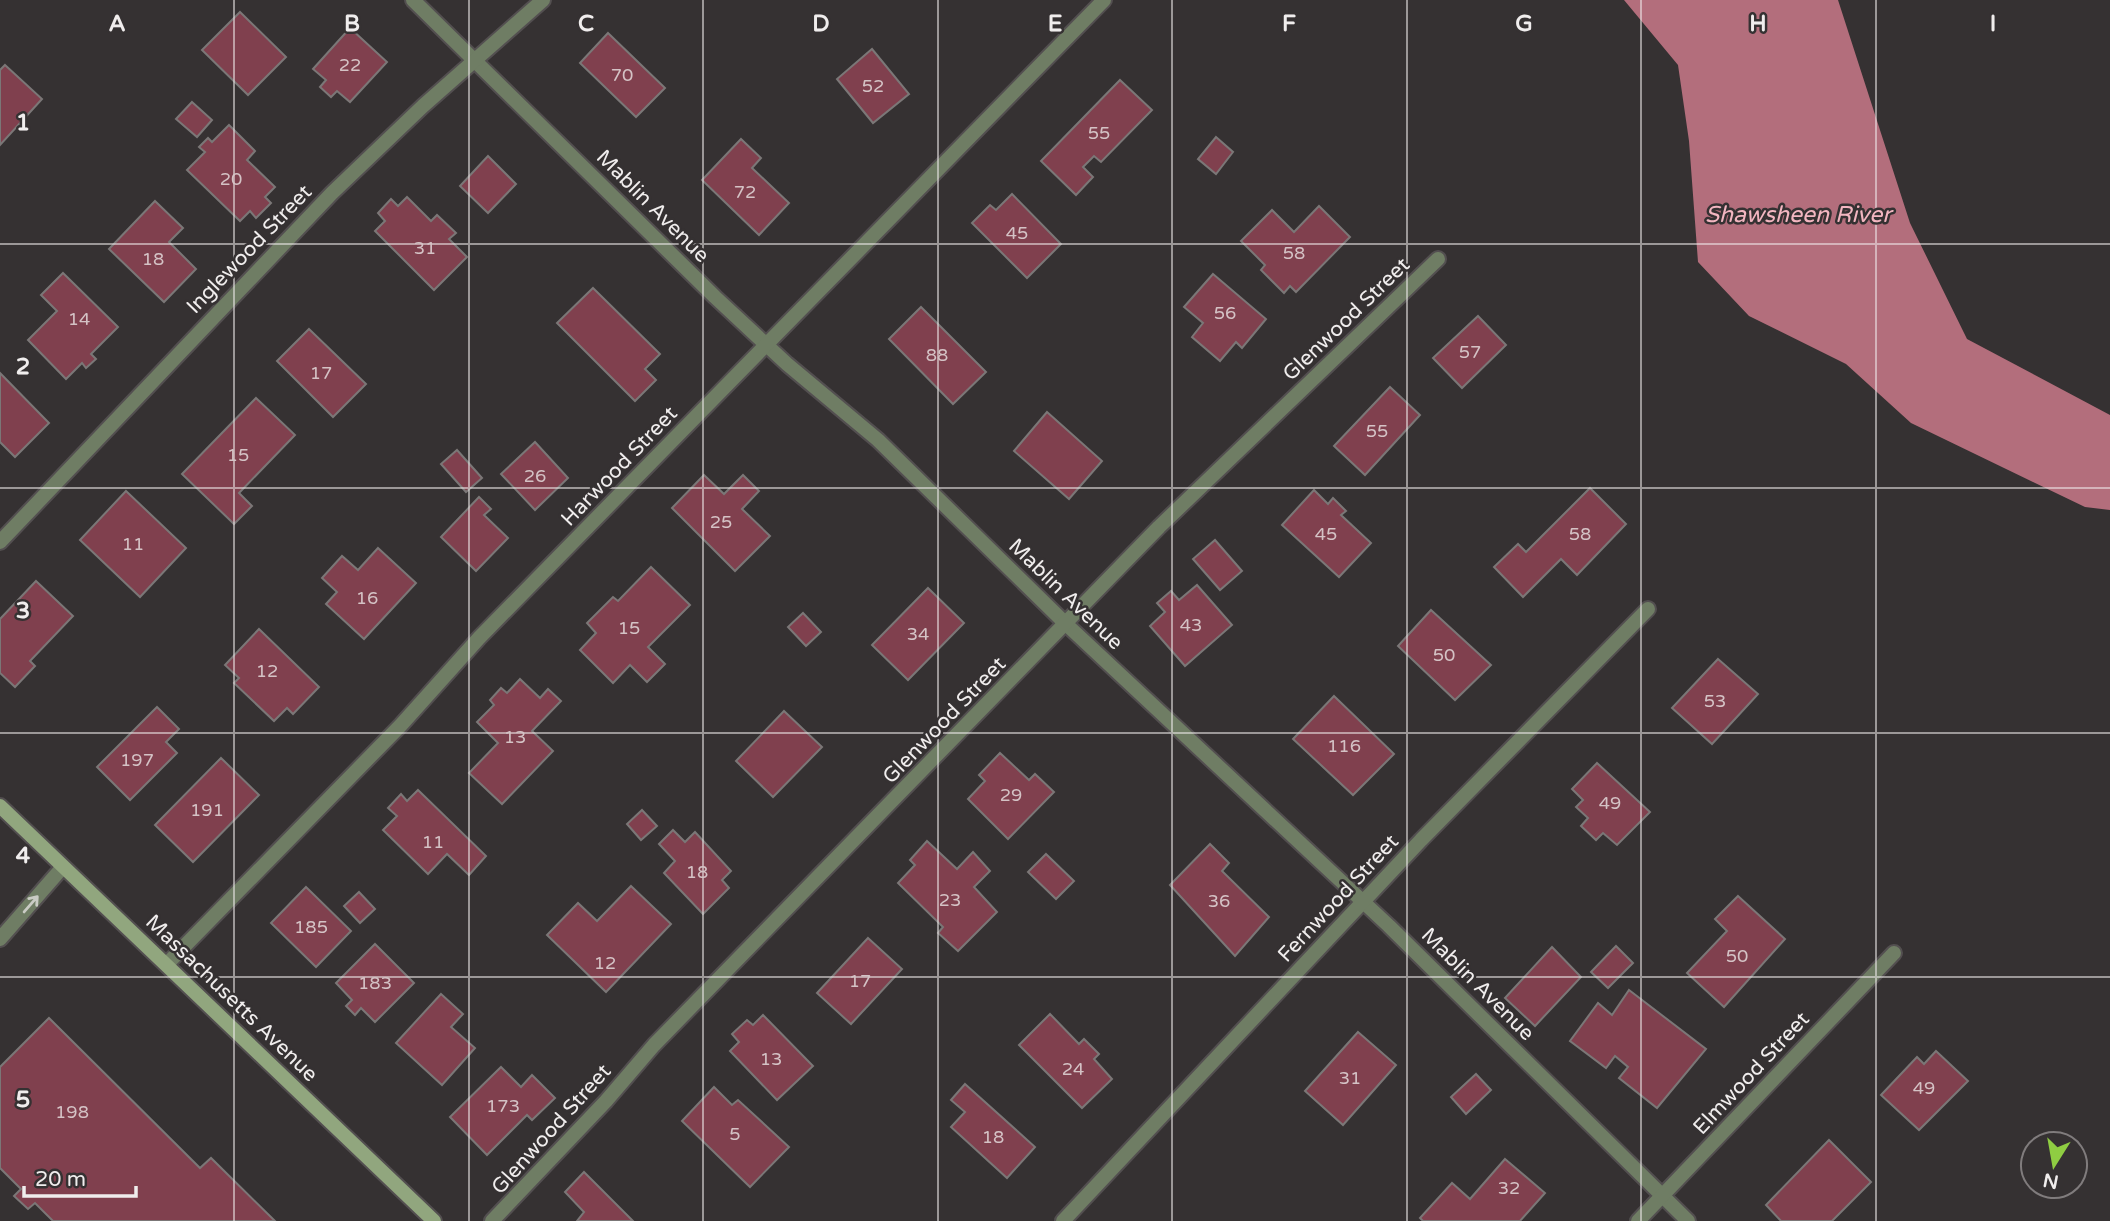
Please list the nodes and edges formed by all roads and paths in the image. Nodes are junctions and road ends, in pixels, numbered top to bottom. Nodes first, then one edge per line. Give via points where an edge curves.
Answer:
1 (413, 0) edge
2 (543, 0) edge
3 (1104, 0) edge
4 (475, 60) junction
5 (1438, 259) dead end
6 (767, 345) junction
7 (0, 542) edge
8 (1648, 609) dead end
9 (1066, 624) junction
10 (0, 806) edge
11 (62, 868) junction
12 (1363, 902) junction
13 (0, 939) edge
14 (1894, 953) dead end
15 (167, 964) junction
16 (1663, 1197) junction
17 (434, 1221) edge
18 (492, 1221) edge
19 (1063, 1221) edge
20 (1638, 1221) edge
21 (1688, 1221) edge

1 - 4 street, Mablin Avenue
2 - 4 street, Inglewood Street
3 - 6 street, Harwood Street
4 - 6 street, Mablin Avenue
4 - 7 street, Inglewood Street via 332,193
5 - 9 street, Glenwood Street via 1159,527
6 - 9 street, Mablin Avenue via 878,440
6 - 15 street, Harwood Street
8 - 12 street, Fernwood Street
9 - 12 street, Mablin Avenue
9 - 18 street, Glenwood Street via 654,1045
10 - 11 main road, Massachusetts Avenue
13 -> 11 street
11 - 15 main road, Massachusetts Avenue
12 - 16 street, Mablin Avenue
12 - 19 street, Fernwood Street
14 - 16 street, Elmwood Street
15 - 17 main road, Massachusetts Avenue
16 - 20 street, Elmwood Street
16 - 21 street, Mablin Avenue

